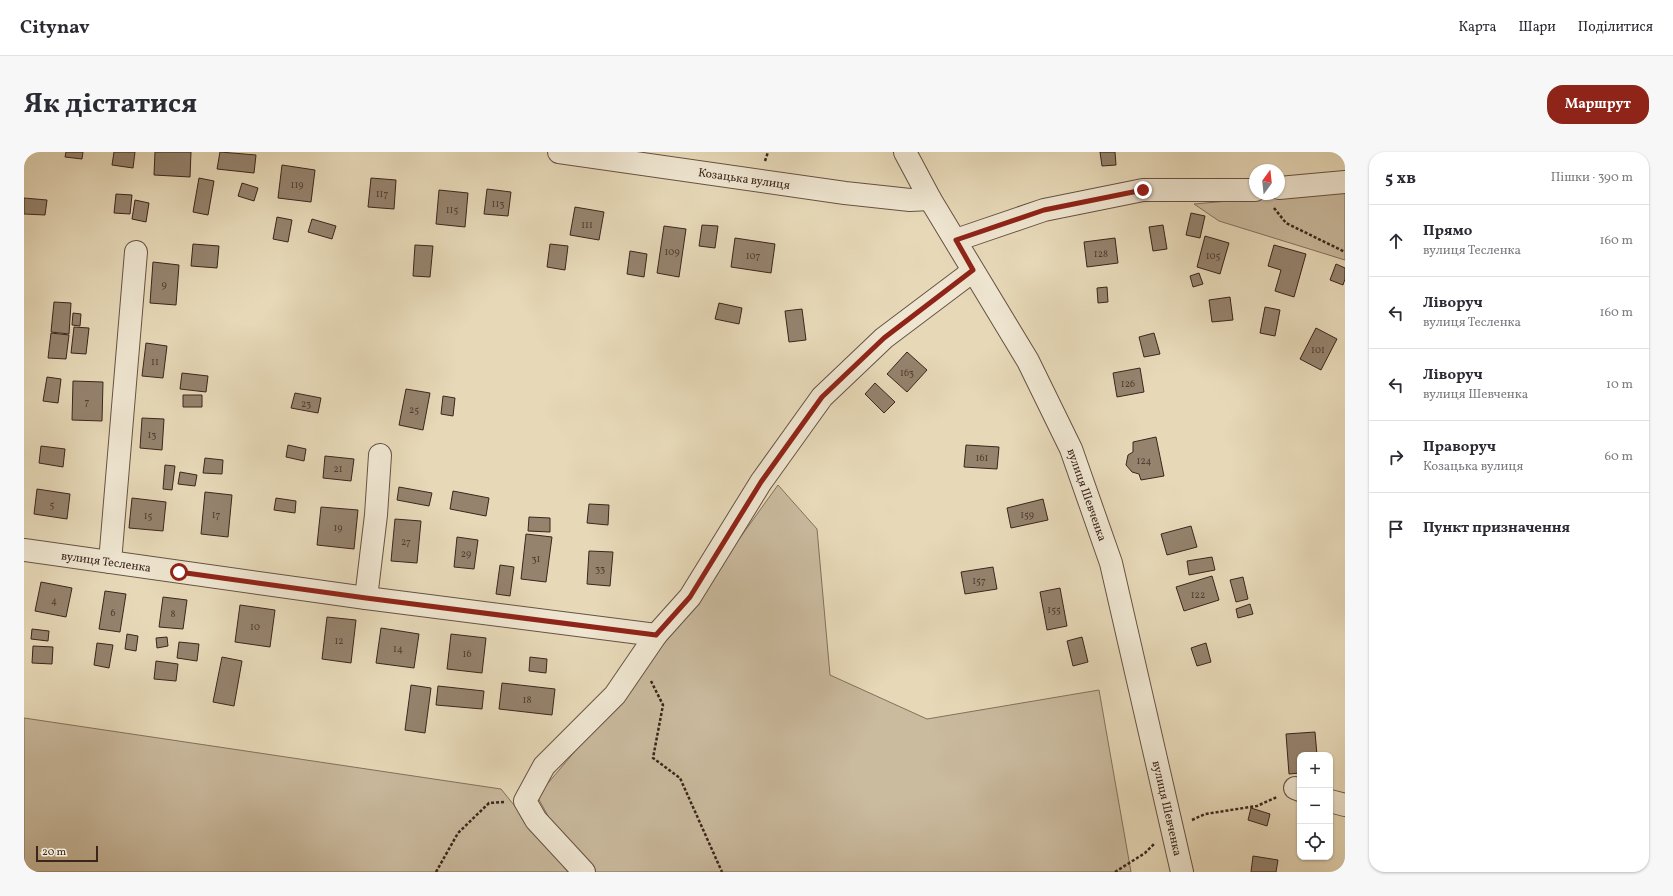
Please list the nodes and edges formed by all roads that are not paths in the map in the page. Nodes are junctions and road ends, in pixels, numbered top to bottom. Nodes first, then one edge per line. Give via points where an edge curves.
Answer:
1 (559, 152) edge
2 (905, 152) edge
3 (1345, 182) edge
4 (1249, 190) edge
5 (1285, 195) edge
6 (930, 199) junction
7 (956, 240) junction
8 (136, 252) dead end
9 (973, 270) junction
10 (380, 455) dead end
11 (24, 550) edge
12 (110, 562) junction
13 (366, 598) junction
14 (656, 635) junction
15 (1333, 802) edge
16 (1345, 805) edge
17 (584, 872) edge
18 (1182, 872) edge

1 - 6 street, Козацька вулиця via 845,193 910,200
2 - 6 street, вулиця Шевченка
3 - 5 street
4 - 7 street via 1143,190 1044,210
6 - 7 street, вулиця Шевченка
7 - 9 street, вулиця Шевченка
8 - 12 street
9 - 14 street via 884,338 822,397 761,482 690,597
9 - 18 street, вулиця Шевченка via 1028,361 1071,449 1111,563
10 - 13 street
11 - 12 street, вулиця Тесленка
12 - 13 street, вулиця Тесленка
13 - 14 street, вулиця Тесленка
14 - 17 street via 615,694 544,766 525,801 536,820
15 - 16 street

